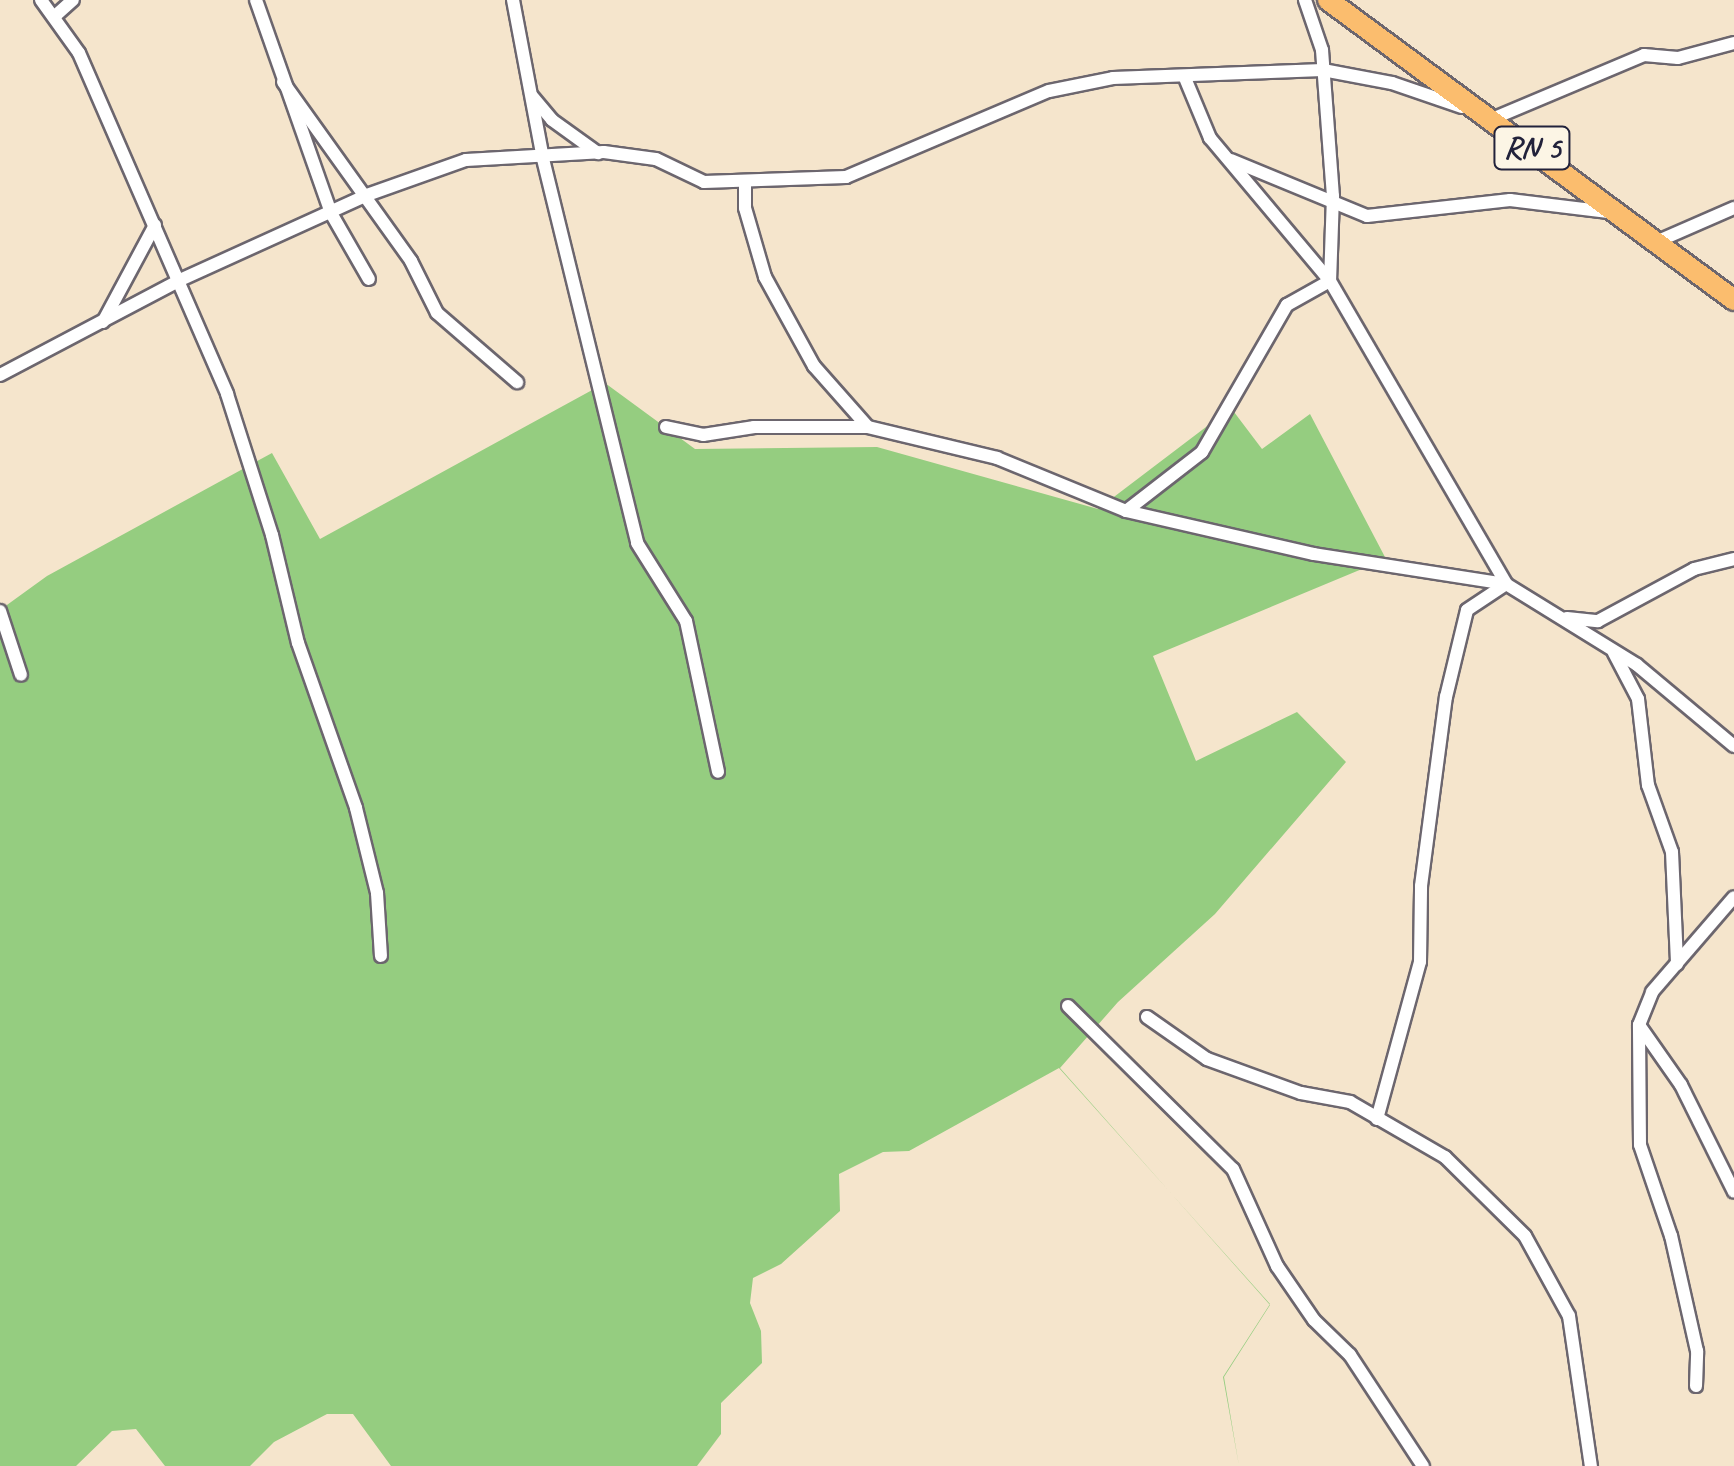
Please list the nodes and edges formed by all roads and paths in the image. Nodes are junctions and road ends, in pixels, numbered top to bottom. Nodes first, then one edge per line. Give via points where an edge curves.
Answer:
1 (41, 0) edge
2 (73, 0) edge
3 (256, 0) edge
4 (512, 0) edge
5 (1305, 0) edge
6 (1328, 0) edge
7 (55, 16) junction
8 (1734, 43) edge
9 (1323, 70) junction
10 (1184, 78) junction
11 (282, 82) junction
12 (531, 95) junction
13 (1492, 119) junction
14 (598, 153) junction
15 (1228, 158) junction
16 (543, 159) junction
17 (745, 181) junction
18 (367, 195) junction
19 (1333, 204) junction
20 (1734, 208) edge
21 (331, 213) junction
22 (1621, 214) junction
23 (156, 225) junction
24 (1658, 241) junction
25 (369, 278) dead end
26 (180, 280) junction
27 (1330, 281) junction
28 (1734, 300) edge
29 (103, 322) junction
30 (0, 375) edge
31 (517, 382) dead end
32 (666, 426) dead end
33 (868, 426) junction
34 (1126, 511) junction
35 (1734, 559) edge
36 (1506, 584) junction
37 (0, 611) edge
38 (1567, 618) junction
39 (1613, 652) junction
40 (21, 675) dead end
41 (1734, 746) edge
42 (718, 772) dead end
43 (1734, 897) edge
44 (381, 956) dead end
45 (1677, 964) junction
46 (1068, 1006) dead end
47 (1147, 1017) dead end
48 (1640, 1026) junction
49 (1377, 1119) junction
50 (1734, 1192) edge
51 (1696, 1386) dead end
52 (1424, 1466) edge
53 (1591, 1466) edge

1 - 7 street
2 - 7 street
3 - 11 street
4 - 12 street
5 - 9 street
6 - 13 main road, RN 5
7 - 23 street via 79,54
8 - 13 street via 1608,66
9 - 10 street
9 - 13 street via 1392,83
9 - 19 street
10 - 15 street via 1210,138
10 - 17 street via 1113,78 1050,91 846,177
11 - 18 street
11 - 21 street
12 - 14 street via 552,120
12 - 16 street
13 - 22 main road, RN 5
14 - 16 street
14 - 17 street via 656,159 704,182
15 - 19 street
15 - 27 street
16 - 18 street via 466,160
16 - 42 street via 637,543 686,621
17 - 33 street via 745,208 764,277 814,366
18 - 21 street
18 - 31 street via 437,313
19 - 22 street via 1368,216 1510,200
19 - 27 street
20 - 24 street
21 - 25 street
21 - 26 street
22 - 24 main road, RN 5
23 - 26 street
23 - 29 street
24 - 28 main road, RN 5
26 - 29 street
26 - 44 street via 258,486 298,643 356,808 378,893
27 - 34 street via 1287,305 1202,452
27 - 36 street
29 - 30 street
32 - 33 street via 702,435 754,427
33 - 34 street via 997,458
34 - 36 street via 1314,554
35 - 38 street via 1694,569 1598,621
36 - 38 street
36 - 49 street via 1467,610 1453,661 1421,886 1420,962
37 - 40 street
38 - 39 street via 1595,645
39 - 41 street
39 - 45 street via 1638,699 1648,785 1672,852
43 - 45 street
45 - 48 street via 1652,992
46 - 52 street via 1233,1169 1277,1266 1314,1320 1350,1355
47 - 49 street via 1207,1059 1301,1093 1350,1102
48 - 50 street via 1681,1084
48 - 51 street via 1640,1145 1676,1255 1697,1351
49 - 53 street via 1444,1157 1525,1236 1569,1316

